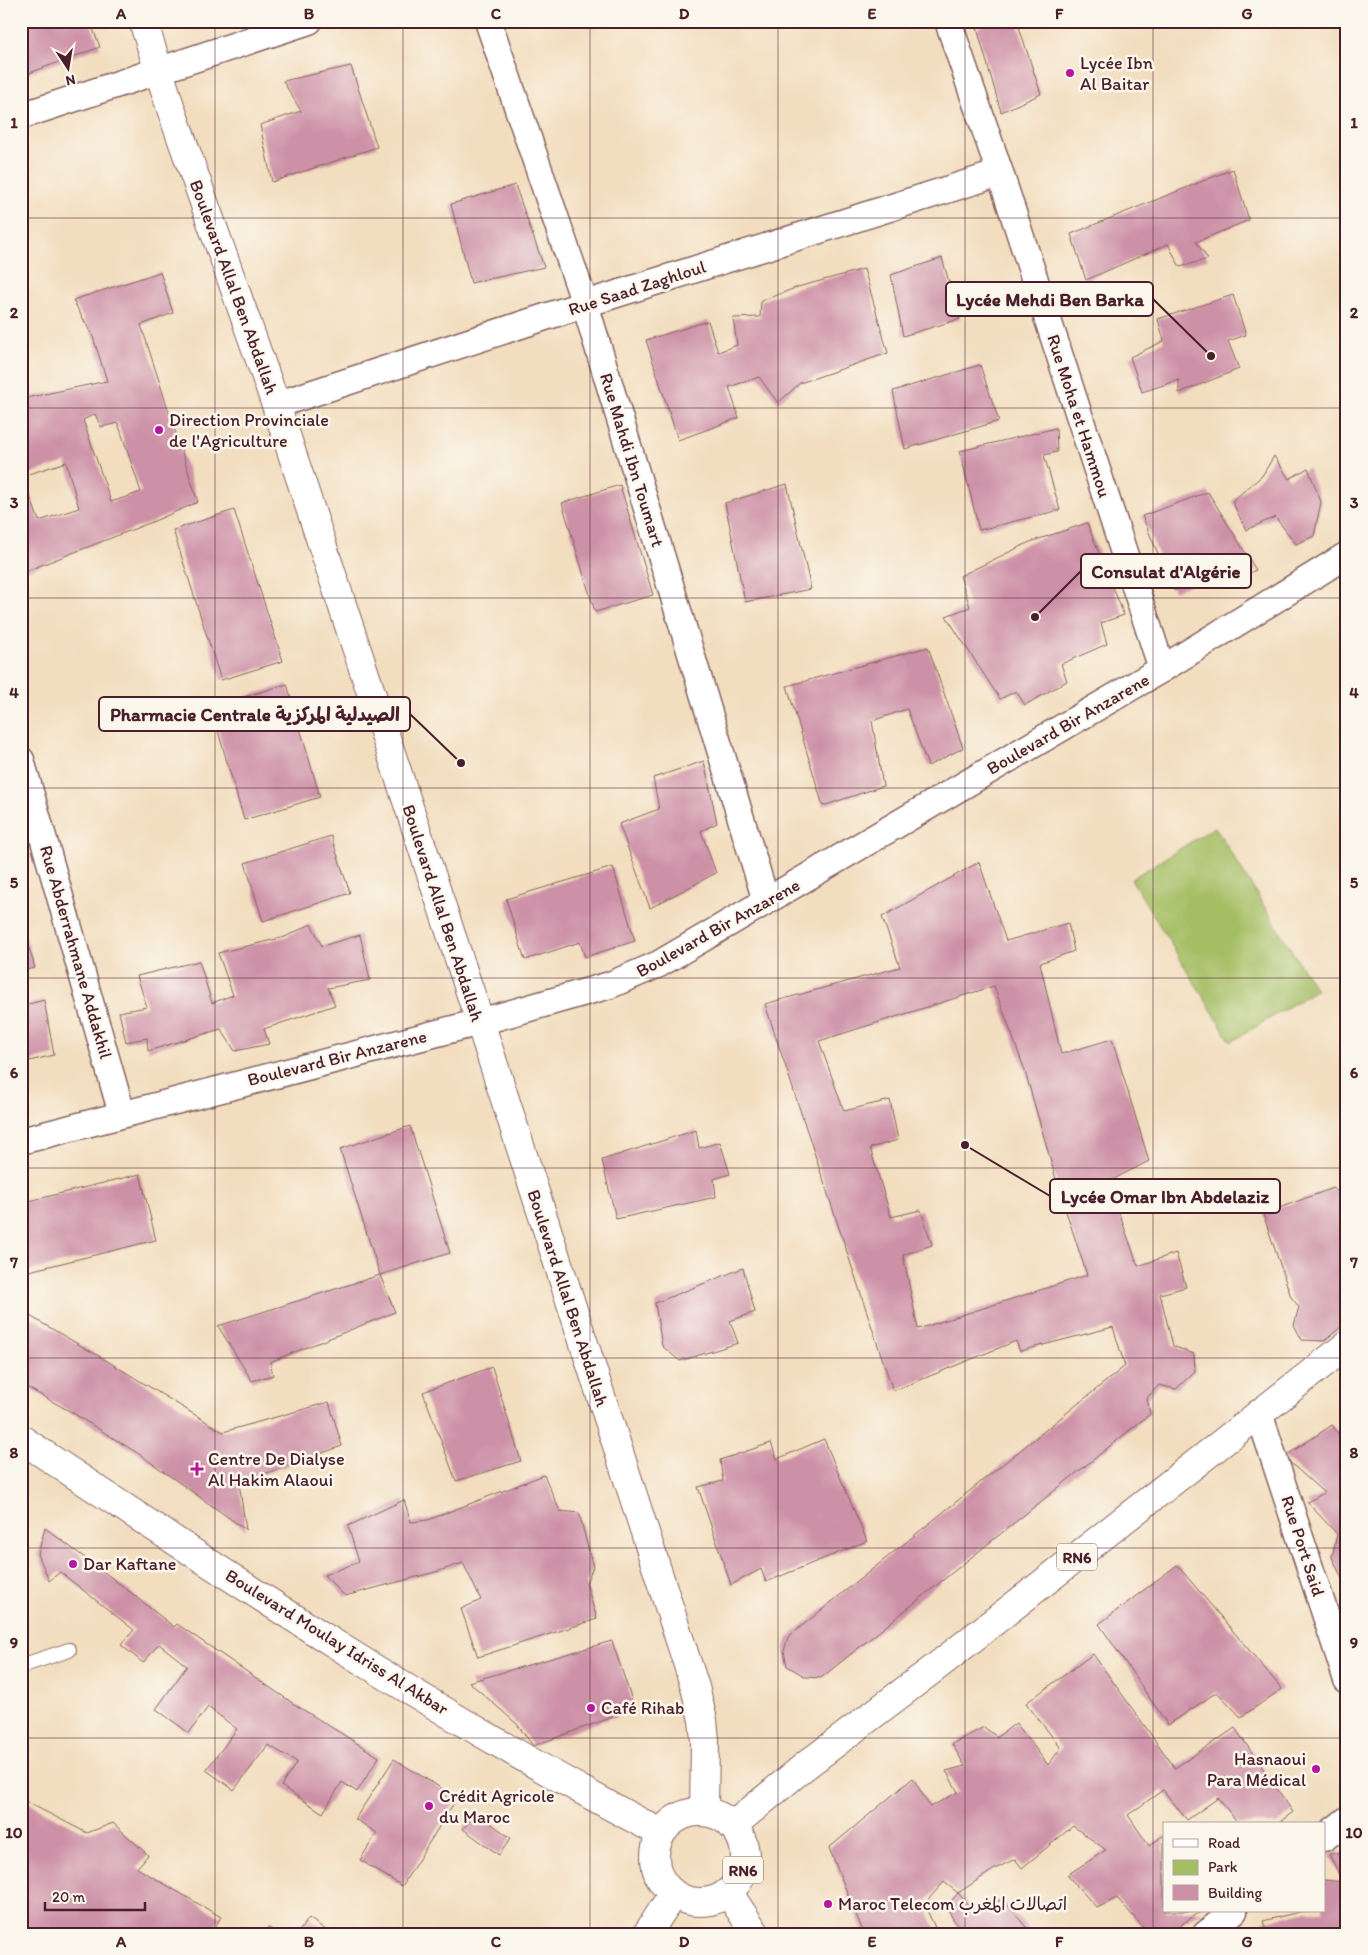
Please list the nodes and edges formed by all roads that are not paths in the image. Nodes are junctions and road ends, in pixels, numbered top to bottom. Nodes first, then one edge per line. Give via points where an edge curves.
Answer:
1 (143, 21) edge
2 (309, 21) edge
3 (488, 21) edge
4 (948, 21) edge
5 (159, 72) junction
6 (21, 116) edge
7 (1000, 173) junction
8 (585, 304) junction
9 (276, 405) junction
10 (1347, 555) edge
11 (1162, 669) junction
12 (21, 760) edge
13 (766, 901) junction
14 (480, 1022) junction
15 (122, 1114) junction
16 (21, 1140) edge
17 (1347, 1345) edge
18 (1259, 1413) junction
19 (21, 1439) edge
20 (69, 1650) dead end
21 (21, 1666) edge
22 (1347, 1680) edge
23 (704, 1812) junction
24 (1347, 1820) edge
25 (732, 1826) junction
26 (661, 1833) junction
27 (1326, 1836) edge
28 (728, 1892) junction
29 (673, 1894) junction
30 (1233, 1912) edge
31 (647, 1934) edge
32 (756, 1934) edge
33 (1206, 1934) edge

1 - 5 main road, Boulevard Allal Ben Abdallah
2 - 5 street
3 - 8 street, Rue Mahdi Ibn Toumart
4 - 7 street, Rue Moha et Hammou
5 - 6 street
5 - 9 main road, Boulevard Allal Ben Abdallah
7 - 8 street, Rue Saad Zaghloul
7 - 11 street, Rue Moha et Hammou
8 - 9 street, Rue Saad Zaghloul
8 - 13 street, Rue Mahdi Ibn Toumart
9 - 14 main road, Boulevard Allal Ben Abdallah
10 - 11 street, Boulevard Bir Anzarene
11 - 13 street, Boulevard Bir Anzarene
12 - 15 street, Rue Abderrahmane Addakhil
13 - 14 street, Boulevard Bir Anzarene via 659,964 629,977 592,991
14 - 15 street, Boulevard Bir Anzarene
14 - 23 main road, Boulevard Allal Ben Abdallah via 695,1687 705,1740
15 - 16 street, Boulevard Bir Anzarene
17 - 18 main road, RN6
18 - 22 street, Rue Port Said
18 - 25 main road, RN6
19 - 26 main road, Boulevard Moulay Idriss Al Akbar via 354,1656 575,1788
20 - 21 lane
23 - 25 main road via 720,1817
23 - 26 main road via 684,1815
24 - 27 street
25 - 28 main road, RN6 via 742,1840 745,1858 741,1875
26 - 29 main road via 655,1848 656,1868 664,1886
28 - 29 main road, RN6 via 701,1902 688,1901
28 - 32 main road
29 - 31 main road
30 - 33 street

